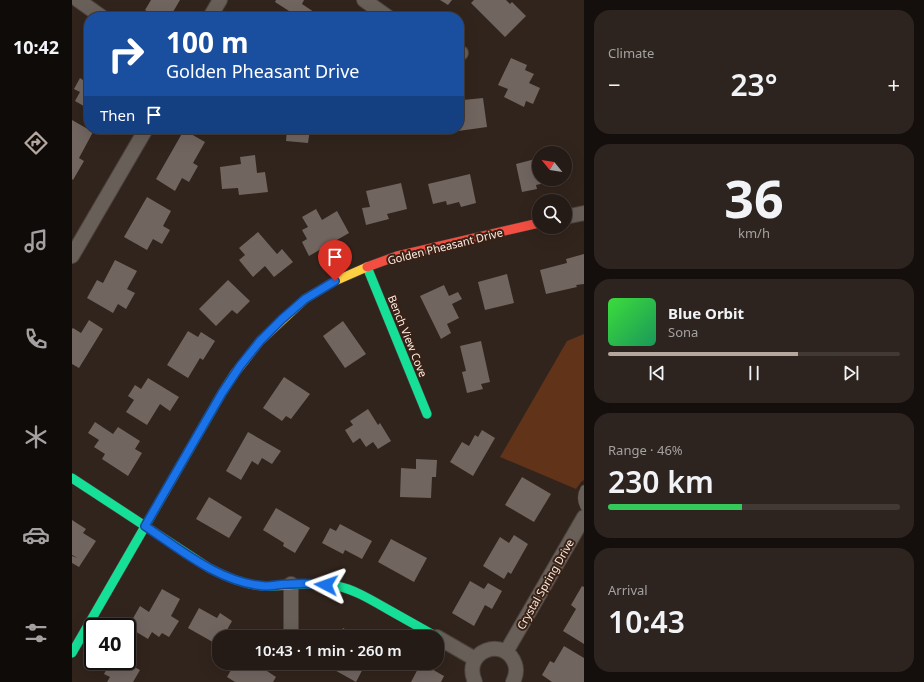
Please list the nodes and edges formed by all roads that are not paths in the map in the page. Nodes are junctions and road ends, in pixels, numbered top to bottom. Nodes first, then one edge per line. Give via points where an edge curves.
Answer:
1 (78, 0) edge
2 (220, 0) edge
3 (364, 0) edge
4 (95, 12) edge
5 (213, 12) edge
6 (381, 12) edge
7 (143, 134) edge
8 (584, 213) edge
9 (572, 216) edge
10 (532, 225) edge
11 (72, 256) edge
12 (367, 267) junction
13 (427, 414) dead end
14 (72, 478) edge
15 (584, 489) edge
16 (584, 507) edge
17 (584, 517) edge
18 (145, 526) junction
19 (291, 584) junction
20 (291, 630) edge
21 (425, 630) edge
22 (444, 641) edge
23 (506, 652) junction
24 (72, 653) edge
25 (475, 659) junction
26 (475, 682) edge
27 (513, 682) edge

1 - 4 street
2 - 5 street
3 - 6 street
7 - 11 street
8 - 9 street
10 - 12 street, Golden Pheasant Drive via 397,256
12 - 13 street, Bench View Cove
12 - 18 street, Golden Pheasant Drive via 335,281 305,299 260,341 222,393
14 - 18 street
15 - 16 lane via 581,500
17 - 23 street, Crystal Spring Drive
18 - 19 street via 209,568 234,580 266,586
18 - 24 street, Golden Pheasant Drive
19 - 20 street
19 - 21 street via 318,584 349,589
22 - 25 street
23 - 25 street via 489,649
23 - 27 street via 516,667
25 - 26 street via 472,670

